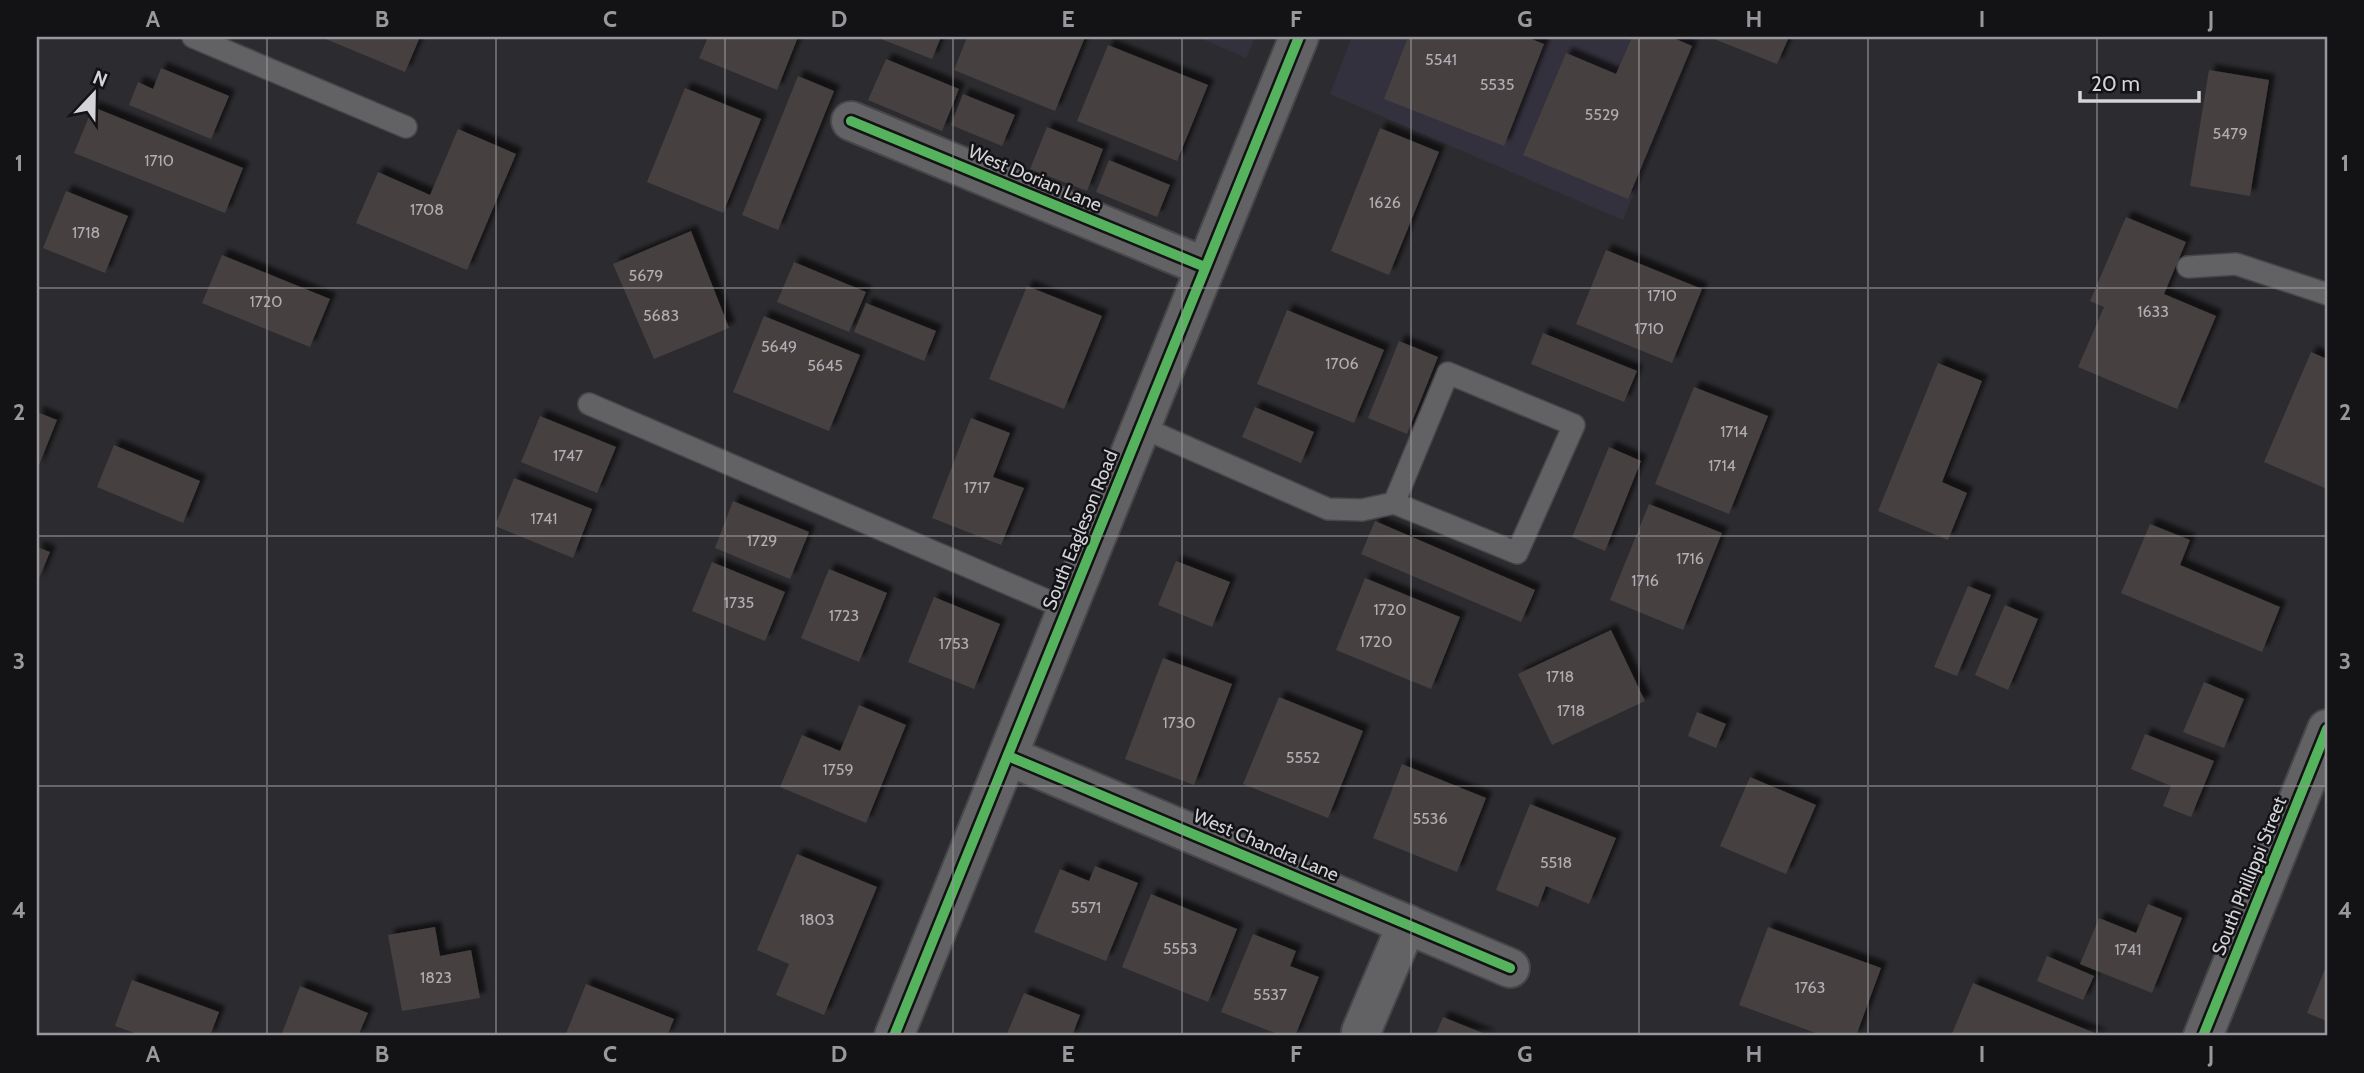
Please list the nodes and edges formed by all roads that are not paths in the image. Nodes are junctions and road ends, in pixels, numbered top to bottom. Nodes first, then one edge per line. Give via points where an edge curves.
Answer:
1 (193, 37) edge
2 (1299, 37) edge
3 (851, 121) dead end
4 (406, 127) dead end
5 (1205, 267) junction
6 (2188, 267) dead end
7 (2327, 294) edge
8 (589, 404) dead end
9 (1141, 427) junction
10 (1394, 503) junction
11 (1067, 609) junction
12 (2327, 729) edge
13 (1008, 756) junction
14 (1407, 924) junction
15 (1510, 968) dead end
16 (1361, 1032) dead end
17 (894, 1036) edge
18 (2203, 1036) edge

1 - 4 lane
2 - 5 street, South Eagleson Road
3 - 5 street, West Dorian Lane
5 - 9 street, South Eagleson Road
6 - 7 lane via 2236,264
8 - 11 lane
9 - 10 lane via 1328,509 1362,510
9 - 11 street, South Eagleson Road
10 - 10 lane via 1448,373 1574,425 1517,553
11 - 13 street, South Eagleson Road
12 - 18 street, South Phillippi Street
13 - 14 street, West Chandra Lane
13 - 17 street, South Eagleson Road
14 - 15 street, West Chandra Lane
14 - 16 street

